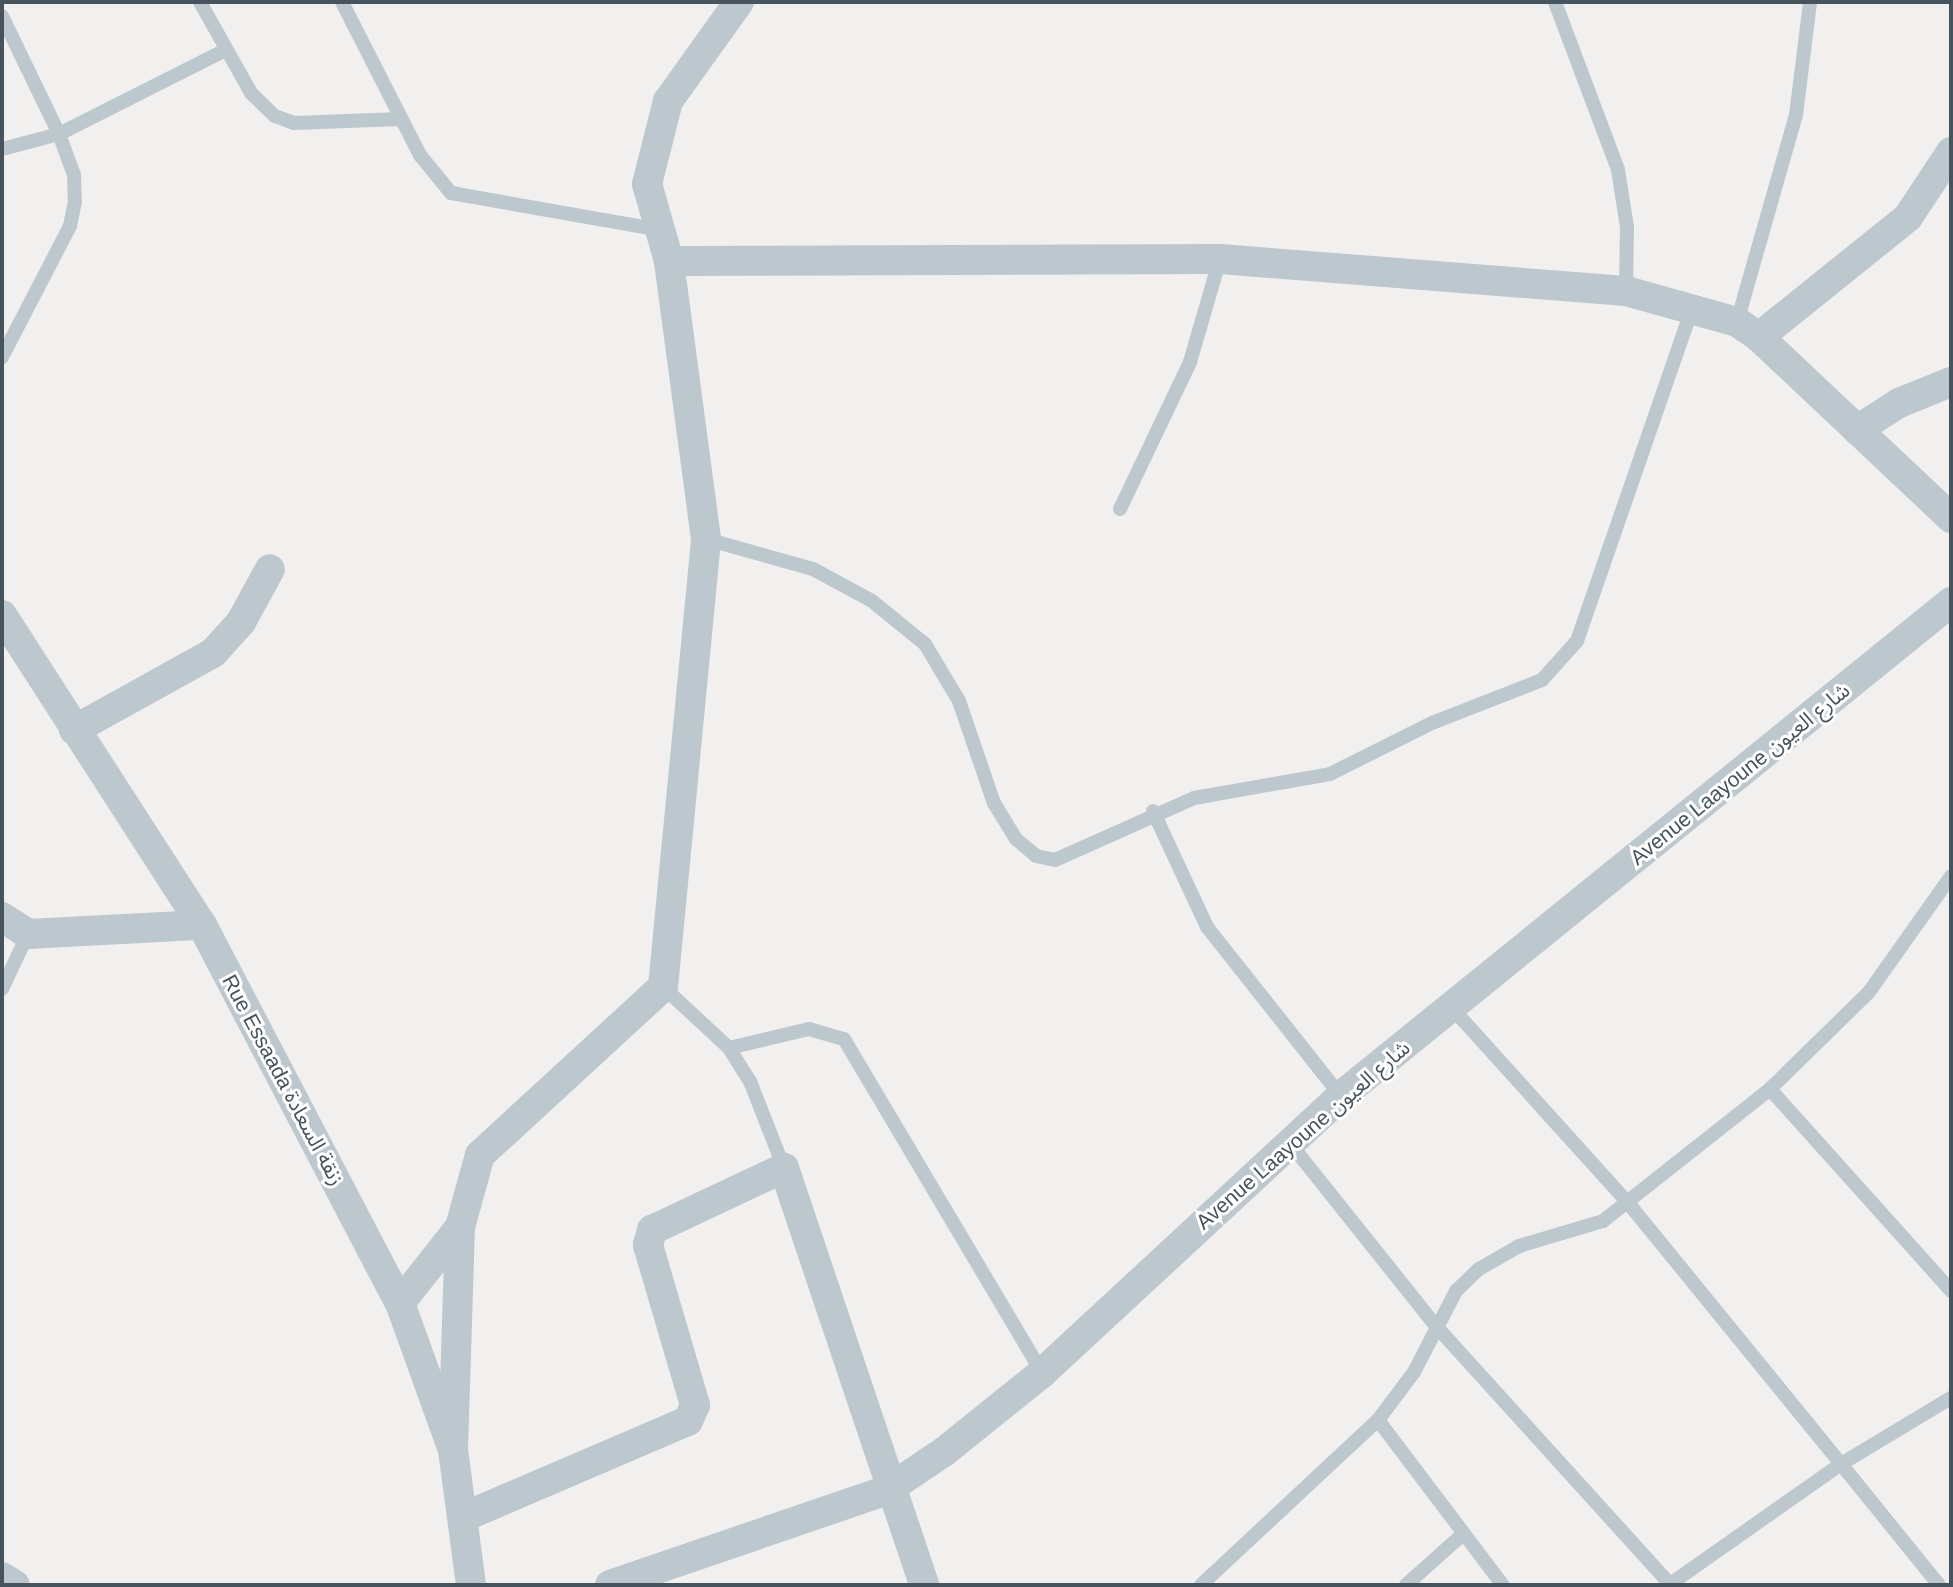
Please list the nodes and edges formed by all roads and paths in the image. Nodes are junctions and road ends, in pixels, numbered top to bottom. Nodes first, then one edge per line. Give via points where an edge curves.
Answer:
1 (200, 2) edge
2 (342, 2) edge
3 (1555, 2) edge
4 (1810, 2) edge
5 (731, 5) edge
6 (2, 16) edge
7 (225, 50) junction
8 (401, 119) junction
9 (59, 134) junction
10 (2, 149) edge
11 (1951, 152) edge
12 (656, 229) junction
13 (1220, 259) junction
14 (669, 261) junction
15 (1626, 291) junction
16 (1692, 308) junction
17 (1748, 330) junction
18 (2, 358) edge
19 (1951, 382) edge
20 (1857, 430) junction
21 (1120, 509) dead end
22 (1951, 518) edge
23 (706, 540) junction
24 (270, 569) dead end
25 (1951, 602) edge
26 (2, 615) edge
27 (74, 730) junction
28 (1153, 811) junction
29 (1951, 876) edge
30 (2, 917) edge
31 (202, 925) junction
32 (28, 934) junction
33 (663, 987) junction
34 (2, 989) edge
35 (1452, 1008) junction
36 (729, 1048) junction
37 (1770, 1089) junction
38 (1341, 1096) junction
39 (1289, 1142) junction
40 (784, 1168) junction
41 (1629, 1204) junction
42 (460, 1227) junction
43 (1951, 1291) edge
44 (400, 1303) junction
45 (1435, 1325) junction
46 (1042, 1373) junction
47 (1951, 1398) edge
48 (1378, 1420) junction
49 (453, 1450) junction
50 (1841, 1464) junction
51 (887, 1490) junction
52 (466, 1516) junction
53 (1462, 1535) junction
54 (2, 1577) edge
55 (15, 1585) edge
56 (471, 1585) edge
57 (610, 1585) edge
58 (924, 1585) edge
59 (1201, 1585) edge
60 (1406, 1585) edge
61 (1503, 1585) edge
62 (1670, 1585) edge
63 (1939, 1585) edge

1 - 7 lane
2 - 8 lane
3 - 15 lane via 1618,170
4 - 17 lane via 1796,115
5 - 12 street via 664,114 647,184
6 - 9 lane
7 - 8 lane via 251,93 275,116 294,123
7 - 9 lane
8 - 12 lane via 451,193
9 - 10 lane
9 - 18 lane via 74,175 70,226
11 - 17 street via 1908,217
12 - 14 street
13 - 14 street
13 - 15 street
13 - 21 lane via 1190,362
14 - 23 street
15 - 16 street
16 - 17 street
16 - 28 lane via 1577,641 1559,666 1542,680 1432,723 1330,774 1194,798
17 - 20 street
19 - 20 street via 1899,403
20 - 22 street
23 - 28 lane via 813,569 872,601 925,644 959,701 994,803 1036,856 1055,860 1084,849
23 - 33 street
24 - 27 street via 241,622 213,653
25 - 35 street, Avenue Laayoune شارع العيون
26 - 27 street, Rue Essaada زنقة السعادة
27 - 31 street, Rue Essaada زنقة السعادة
28 - 38 lane via 1208,927
29 - 37 lane via 1869,992
30 - 32 street
31 - 32 street
31 - 44 street, Rue Essaada زنقة السعادة
32 - 34 lane
33 - 36 lane
33 - 42 street via 480,1155
35 - 38 street, Avenue Laayoune شارع العيون
35 - 41 lane
36 - 40 lane via 750,1080
36 - 46 lane via 809,1029 844,1039
37 - 41 lane
37 - 43 lane
38 - 39 street, Avenue Laayoune شارع العيون
39 - 45 lane
39 - 46 street, Avenue Laayoune شارع العيون
40 - 51 street
40 - 52 street via 652,1230 648,1245 694,1415
41 - 45 lane via 1564,1235 1518,1246 1479,1269
41 - 50 lane
42 - 44 street
42 - 49 street
44 - 49 street, Rue Essaada زنقة السعادة
45 - 48 lane via 1414,1372
45 - 62 lane
46 - 51 street, Avenue Laayoune شارع العيون
47 - 50 lane
48 - 53 lane
48 - 59 lane
49 - 52 street, Rue Essaada زنقة السعادة
50 - 62 lane
50 - 63 lane
51 - 57 street, Avenue Laayoune شارع العيون
51 - 58 street
52 - 56 street, Rue Essaada زنقة السعادة
53 - 60 lane
53 - 61 lane
54 - 55 street

